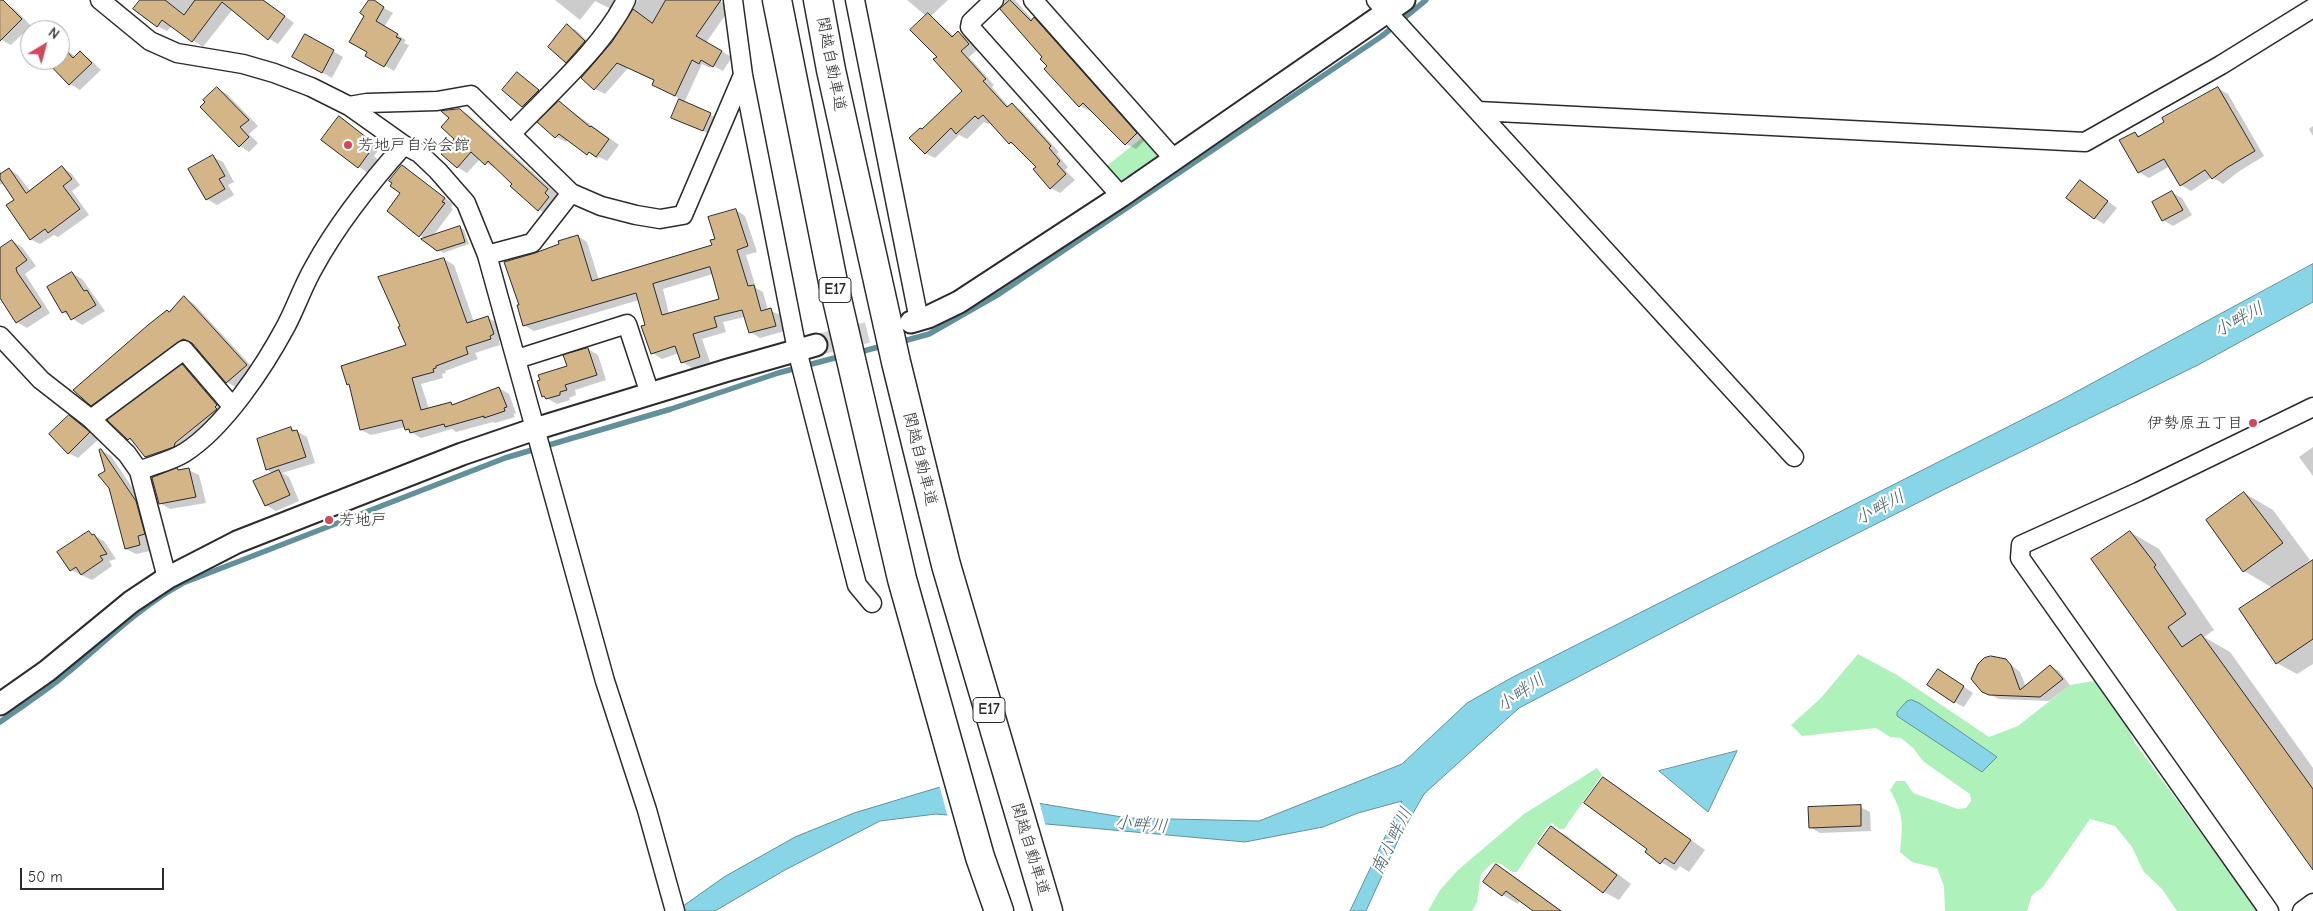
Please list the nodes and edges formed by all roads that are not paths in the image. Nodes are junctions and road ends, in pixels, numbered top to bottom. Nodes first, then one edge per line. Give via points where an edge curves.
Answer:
1 (100, 0) edge
2 (626, 0) edge
3 (733, 0) edge
4 (777, 0) edge
5 (818, 0) edge
6 (855, 0) edge
7 (994, 0) edge
8 (1033, 0) edge
9 (1389, 4) edge
10 (2313, 8) edge
11 (743, 75) junction
12 (349, 106) junction
13 (1478, 111) junction
14 (512, 133) junction
15 (404, 145) junction
16 (1174, 159) junction
17 (571, 193) junction
18 (1121, 196) junction
19 (487, 255) junction
20 (915, 321) joint
21 (0, 336) edge
22 (807, 348) junction
23 (517, 359) junction
24 (650, 394) junction
25 (232, 406) junction
26 (2313, 406) edge
27 (91, 419) junction
28 (536, 432) junction
29 (1794, 457) dead end
30 (139, 471) junction
31 (167, 578) junction
32 (872, 603) dead end
33 (0, 704) edge
34 (2313, 903) edge
35 (675, 911) edge
36 (998, 911) edge
37 (1048, 911) edge
38 (2269, 911) edge
39 (2302, 911) edge

1 - 12 street via 150,41 177,53 243,64 274,73
2 - 14 street via 620,14 586,55
3 - 11 street
4 - 36 highway, E17 via 833,282 902,579
5 - 37 highway, 関越自動車道 / E17 via 894,352 946,565
6 - 20 street
7 - 18 street via 971,22 970,27
8 - 16 street
9 - 13 street
9 - 16 street
10 - 13 street via 2221,65 2085,142
11 - 17 street via 683,215 660,218 636,215 601,206
11 - 22 street
12 - 14 street via 437,101 471,95
12 - 15 street
13 - 29 street
14 - 17 street via 533,158
15 - 19 street via 419,153 466,203
15 - 25 street via 369,184 313,268 266,361
16 - 18 street
17 - 19 street via 532,243
18 - 20 street via 959,302
19 - 23 street
21 - 27 street via 41,380
22 - 24 street
22 - 32 street via 857,585
23 - 24 street via 627,324
23 - 28 street
24 - 28 street
25 - 27 street via 184,350
25 - 30 street via 207,436 183,454
26 - 38 street via 2021,545 2020,558
27 - 30 street via 112,438
28 - 31 street via 462,454 238,542
28 - 35 street via 605,681
30 - 31 street
31 - 33 street via 130,602 47,671
34 - 39 street

